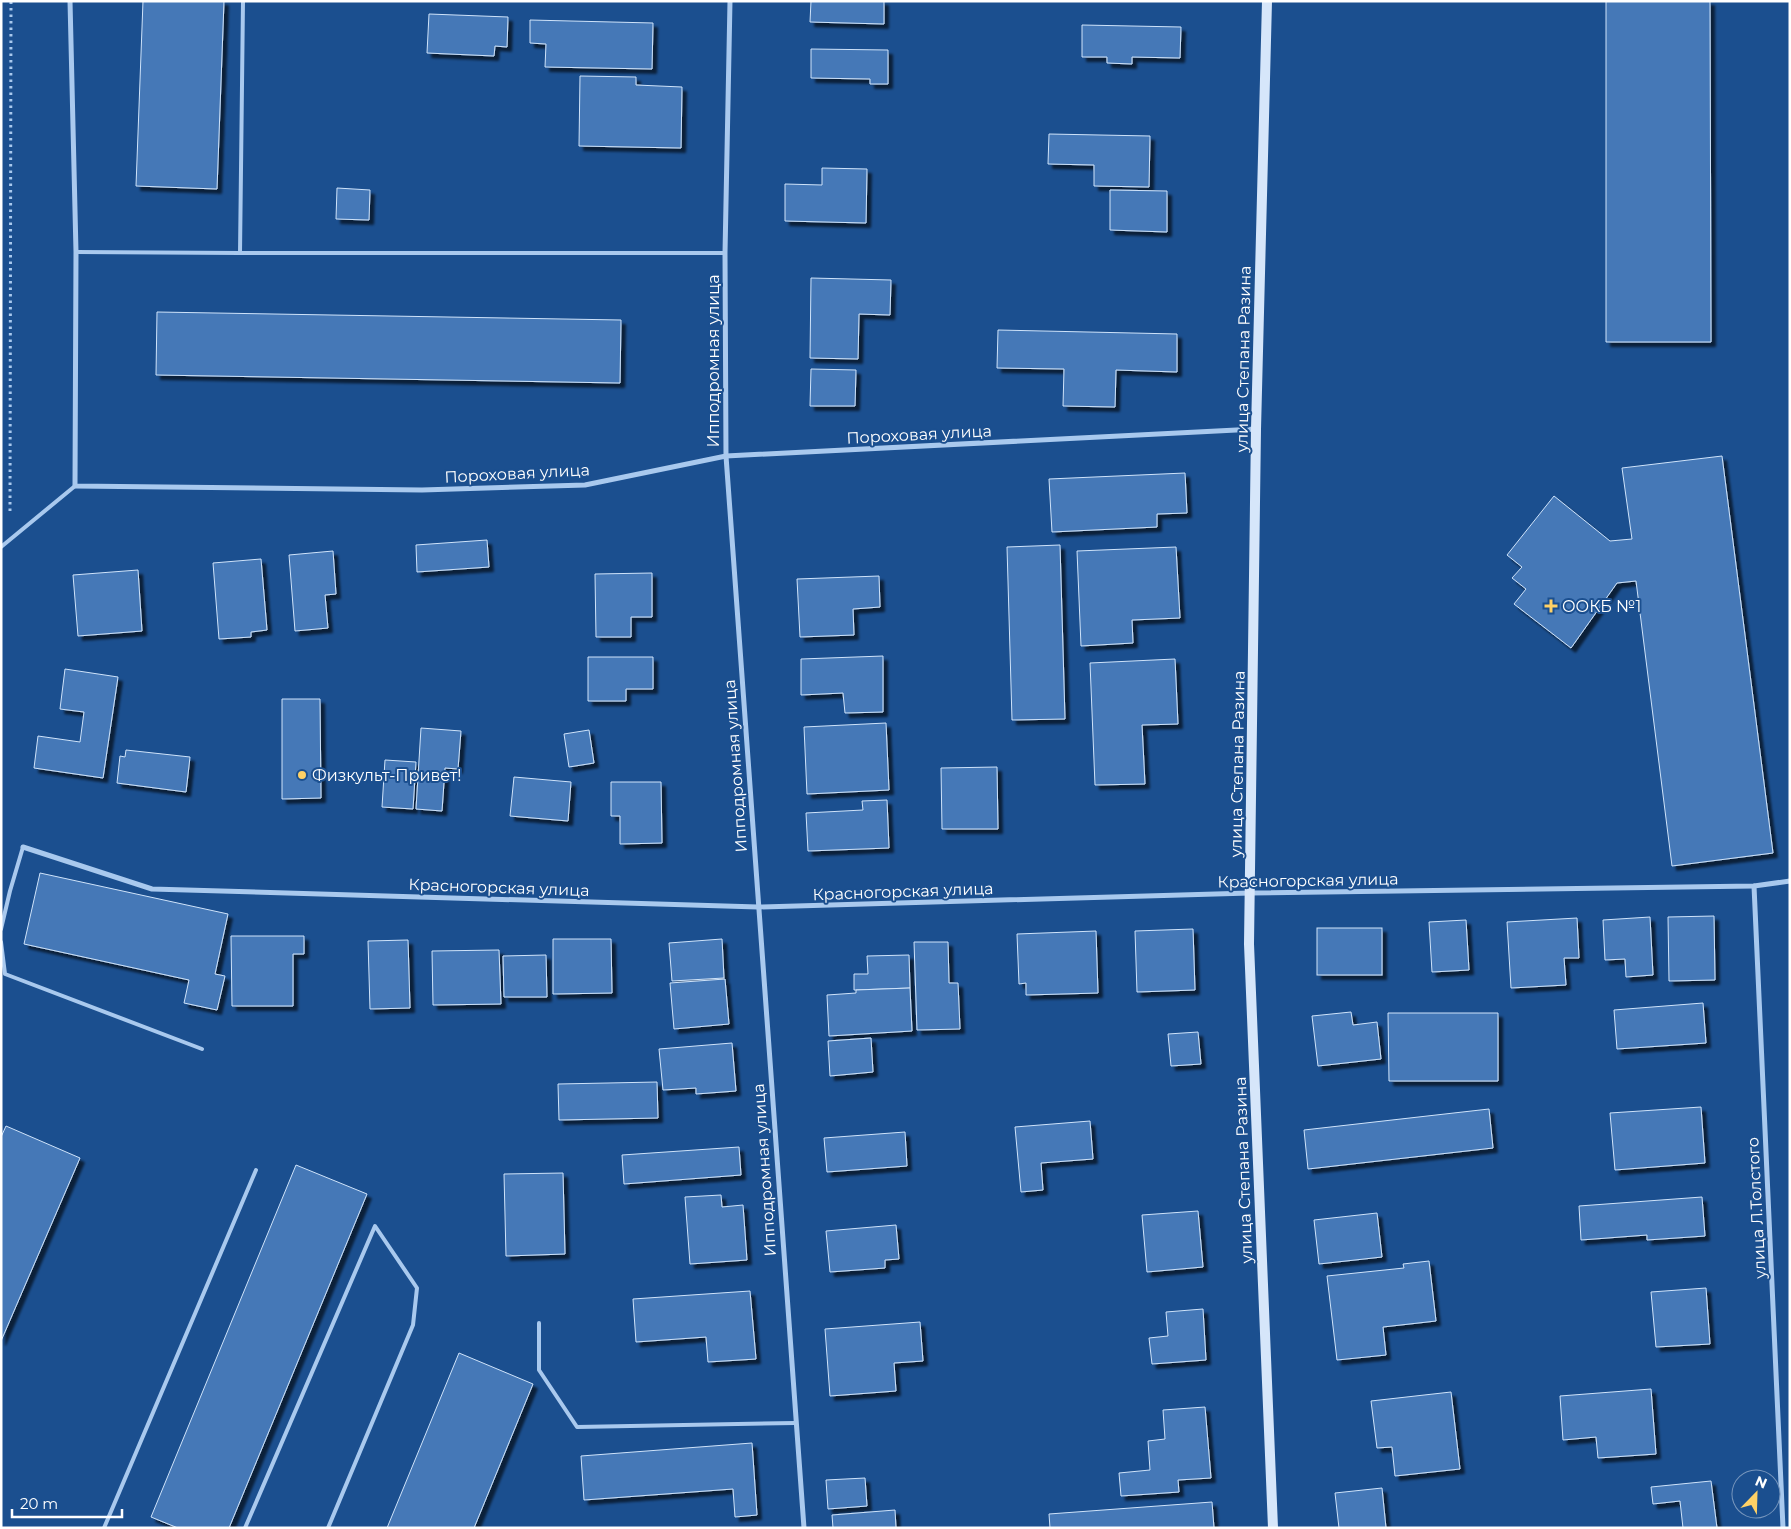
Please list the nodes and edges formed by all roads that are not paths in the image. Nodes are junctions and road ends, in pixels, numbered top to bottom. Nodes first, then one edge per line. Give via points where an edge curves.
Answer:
1 (70, 1) edge
2 (243, 1) edge
3 (730, 1) edge
4 (1267, 1) edge
5 (76, 252) junction
6 (240, 253) junction
7 (725, 253) junction
8 (1256, 429) junction
9 (726, 456) junction
10 (75, 486) junction
11 (1, 547) edge
12 (23, 847) joint
13 (1790, 882) edge
14 (1754, 886) junction
15 (1250, 893) junction
16 (758, 907) junction
17 (1, 929) edge
18 (1, 942) edge
19 (202, 1049) dead end
20 (256, 1170) dead end
21 (539, 1323) dead end
22 (795, 1423) junction
23 (104, 1528) edge
24 (245, 1528) edge
25 (328, 1528) edge
26 (804, 1528) edge
27 (1273, 1528) edge
28 (1783, 1528) edge

1 - 5 street
2 - 6 lane
3 - 7 street, Ипподромная улица
4 - 8 main road, улица Степана Разина
5 - 6 lane
5 - 10 street
6 - 7 lane
7 - 9 street, Ипподромная улица
8 - 9 street, Пороховая улица
8 - 15 main road, улица Степана Разина
9 - 10 street, Пороховая улица via 585,484 422,490
9 - 16 street, Ипподромная улица
10 - 11 lane
12 - 16 street, Красногорская улица via 152,889
12 - 17 lane
13 - 14 street, Красногорская улица
14 - 15 street, Красногорская улица
14 - 28 street, улица Л.Толстого
15 - 16 street, Красногорская улица
15 - 27 main road, улица Степана Разина via 1249,944
16 - 22 street, Ипподромная улица
18 - 19 lane via 5,974
20 - 23 lane
21 - 22 lane via 539,1370 577,1427
22 - 26 street, Ипподромная улица
24 - 25 lane via 375,1226 418,1288 414,1325

